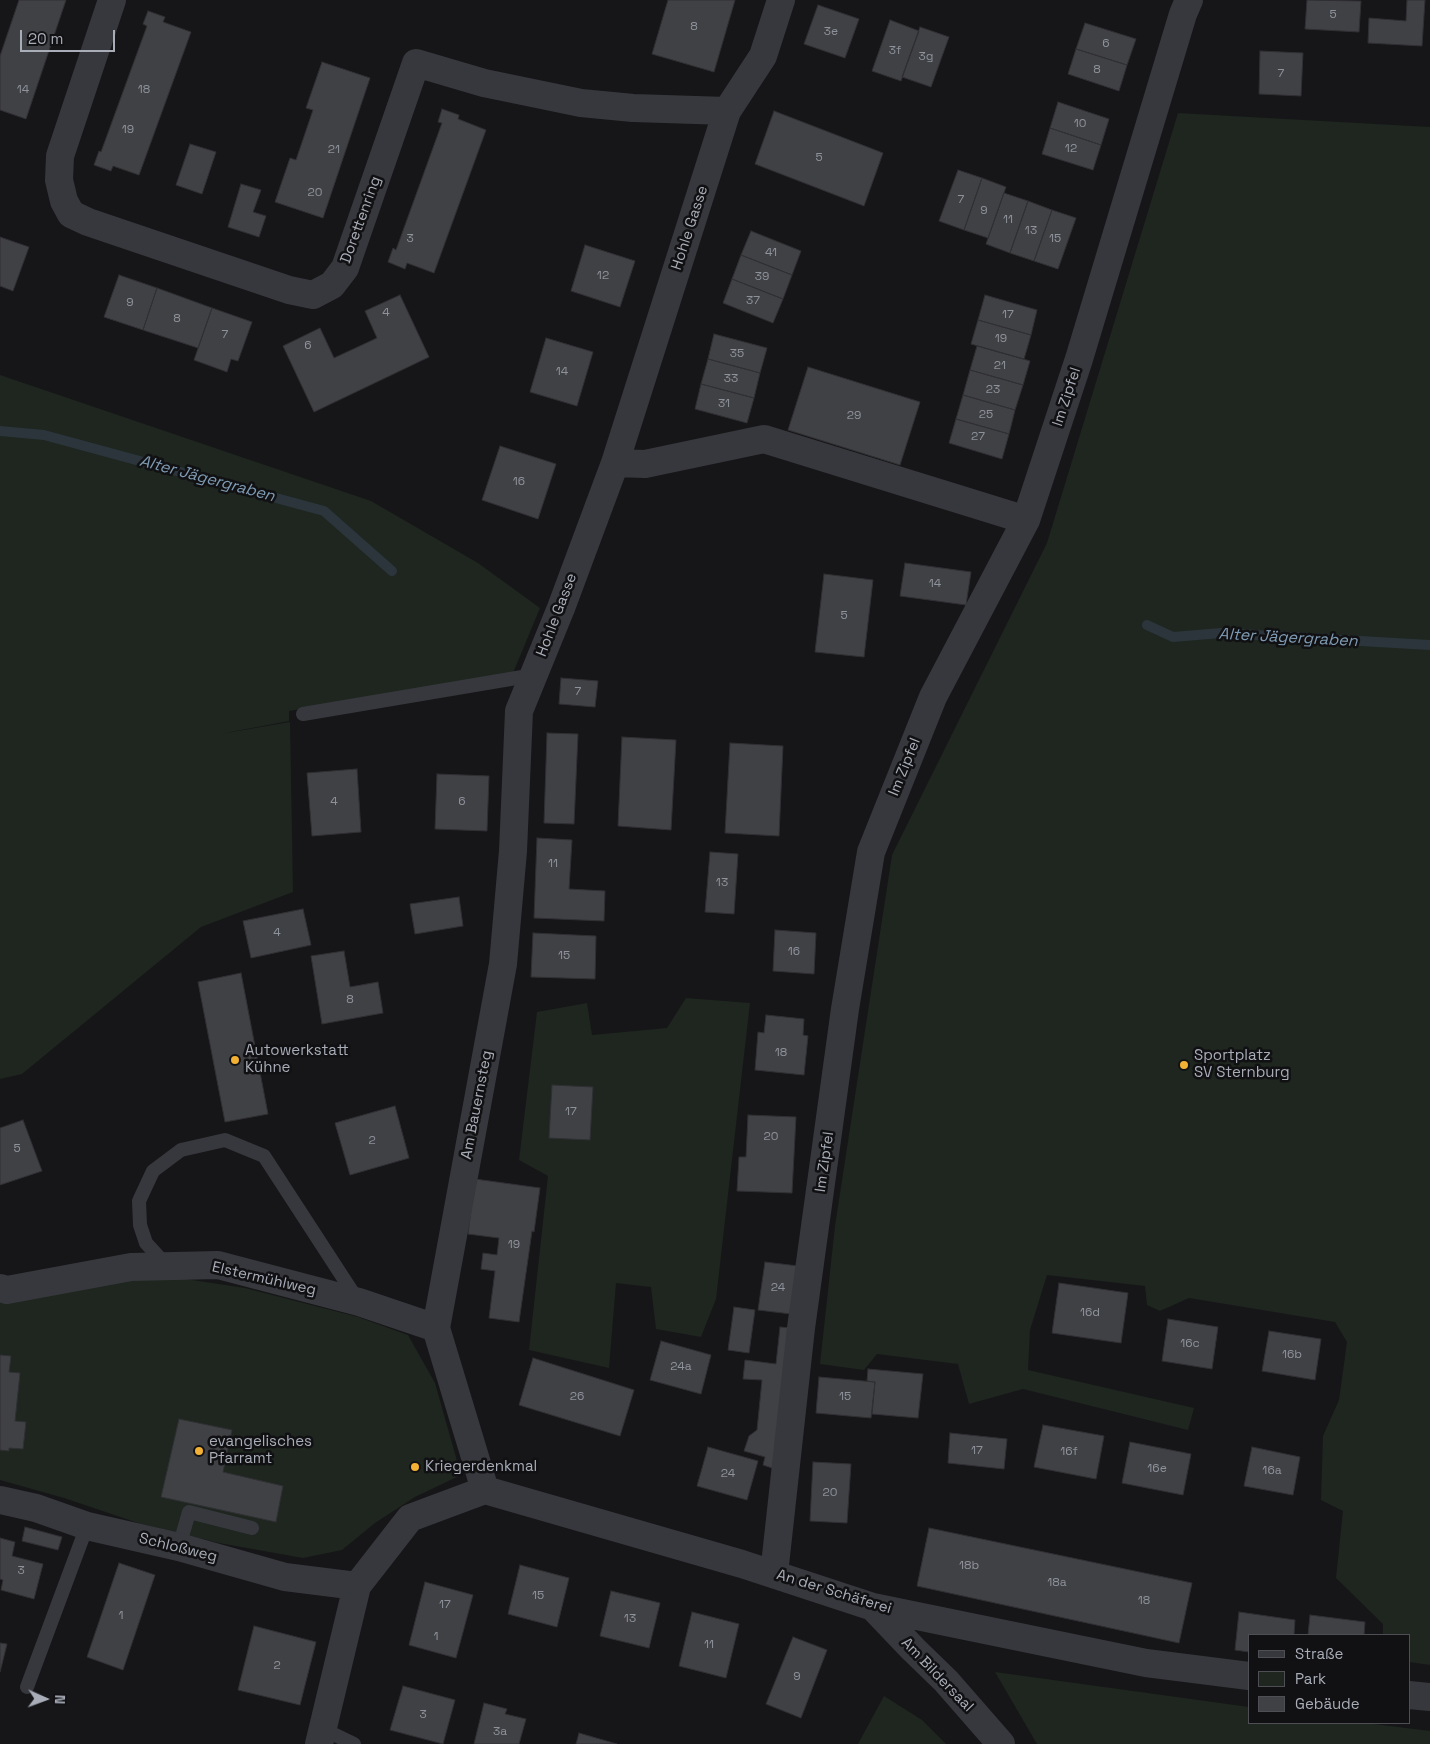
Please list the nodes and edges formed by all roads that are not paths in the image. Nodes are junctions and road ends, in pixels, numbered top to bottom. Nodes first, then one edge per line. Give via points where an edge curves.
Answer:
1 (112, 0) edge
2 (781, 0) edge
3 (1189, 0) edge
4 (728, 111) junction
5 (615, 463) junction
6 (1026, 520) junction
7 (534, 675) junction
8 (519, 711) joint
9 (303, 714) dead end
10 (167, 1266) junction
11 (0, 1288) edge
12 (359, 1302) junction
13 (436, 1328) junction
14 (485, 1490) junction
15 (0, 1500) edge
16 (87, 1526) junction
17 (252, 1528) dead end
18 (180, 1547) junction
19 (774, 1574) junction
20 (357, 1586) junction
21 (873, 1607) junction
22 (1248, 1676) edge
23 (27, 1687) dead end
24 (1410, 1695) edge
25 (1430, 1698) edge
26 (321, 1736) edge
27 (354, 1744) edge
28 (1001, 1744) edge

1 - 4 street, Dorettenring via 60,156 59,180 71,214 289,290 313,295 332,285 345,268 416,63 484,83 581,102 633,108
2 - 4 street, Hohle Gasse via 763,56
3 - 6 street, Im Zipfel
4 - 5 street, Hohle Gasse
5 - 6 street via 645,464 764,439
5 - 7 street, Hohle Gasse
6 - 19 street, Im Zipfel via 933,697 871,852 845,1009 801,1328
7 - 8 street, Hohle Gasse
7 - 9 lane
8 - 13 street, Am Bauernsteg via 504,964
10 - 11 street, Elstermühlweg via 131,1267 7,1290
10 - 12 street, Elstermühlweg via 218,1265
10 - 12 lane via 146,1243 140,1225 139,1201 153,1170 181,1150 225,1140 264,1156
12 - 13 street, Elstermühlweg
13 - 14 street, Am Bauernsteg
14 - 19 street, An der Schäferei
14 - 20 street via 410,1518
15 - 16 street, Schloßweg via 36,1508
16 - 18 street, Schloßweg
16 - 23 lane
17 - 18 lane via 189,1512
18 - 20 street, Schloßweg via 285,1577
19 - 21 street, An der Schäferei
20 - 26 street
21 - 22 street, An der Schäferei via 1146,1663
21 - 28 street, Am Bildersaal via 946,1681
24 - 25 street
26 - 27 lane

